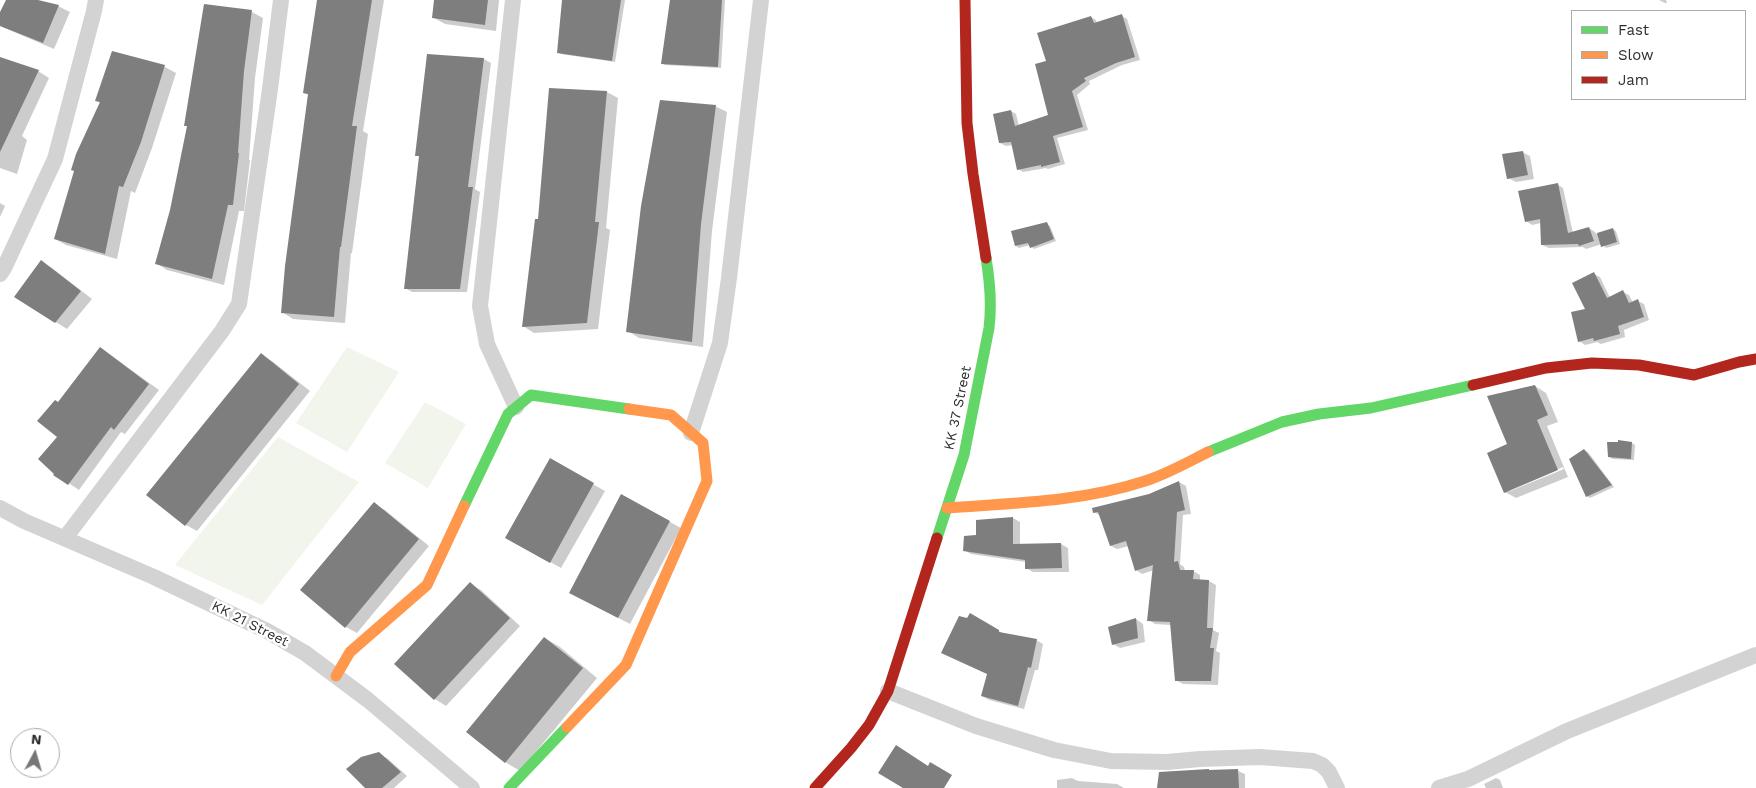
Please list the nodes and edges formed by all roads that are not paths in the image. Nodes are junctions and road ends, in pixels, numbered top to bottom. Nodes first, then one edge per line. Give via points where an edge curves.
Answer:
1 (96, 0) edge
2 (281, 0) edge
3 (513, 0) edge
4 (761, 0) edge
5 (965, 0) edge
6 (0, 274) edge
7 (1756, 360) edge
8 (516, 407) junction
9 (691, 432) junction
10 (0, 508) edge
11 (947, 508) junction
12 (65, 538) junction
13 (1756, 655) edge
14 (336, 676) junction
15 (888, 691) junction
16 (472, 788) edge
17 (509, 788) edge
18 (815, 788) edge
19 (1337, 788) edge
20 (1439, 788) edge

1 - 6 street via 55,159
2 - 12 street via 239,304
3 - 8 street via 480,306 487,344
4 - 9 street via 720,343
5 - 11 street, KK 37 Street via 967,123 991,309 966,446
7 - 11 street via 1694,375 1630,364 1592,363 1546,368 1370,408 1282,422 1146,481 1101,492 1060,500
8 - 9 street via 531,395 671,415
8 - 14 street via 508,414 427,585 350,652
9 - 17 street via 703,443 707,481 626,665
10 - 12 street, KK 21 Street
11 - 15 street, KK 37 Street
12 - 14 street, KK 21 Street via 267,631
13 - 20 street via 1567,731 1468,779
14 - 16 street, KK 21 Street
15 - 18 street, KK 37 Street via 869,725
15 - 19 street via 976,726 1054,750 1111,761 1167,762 1260,757 1313,761 1329,772

